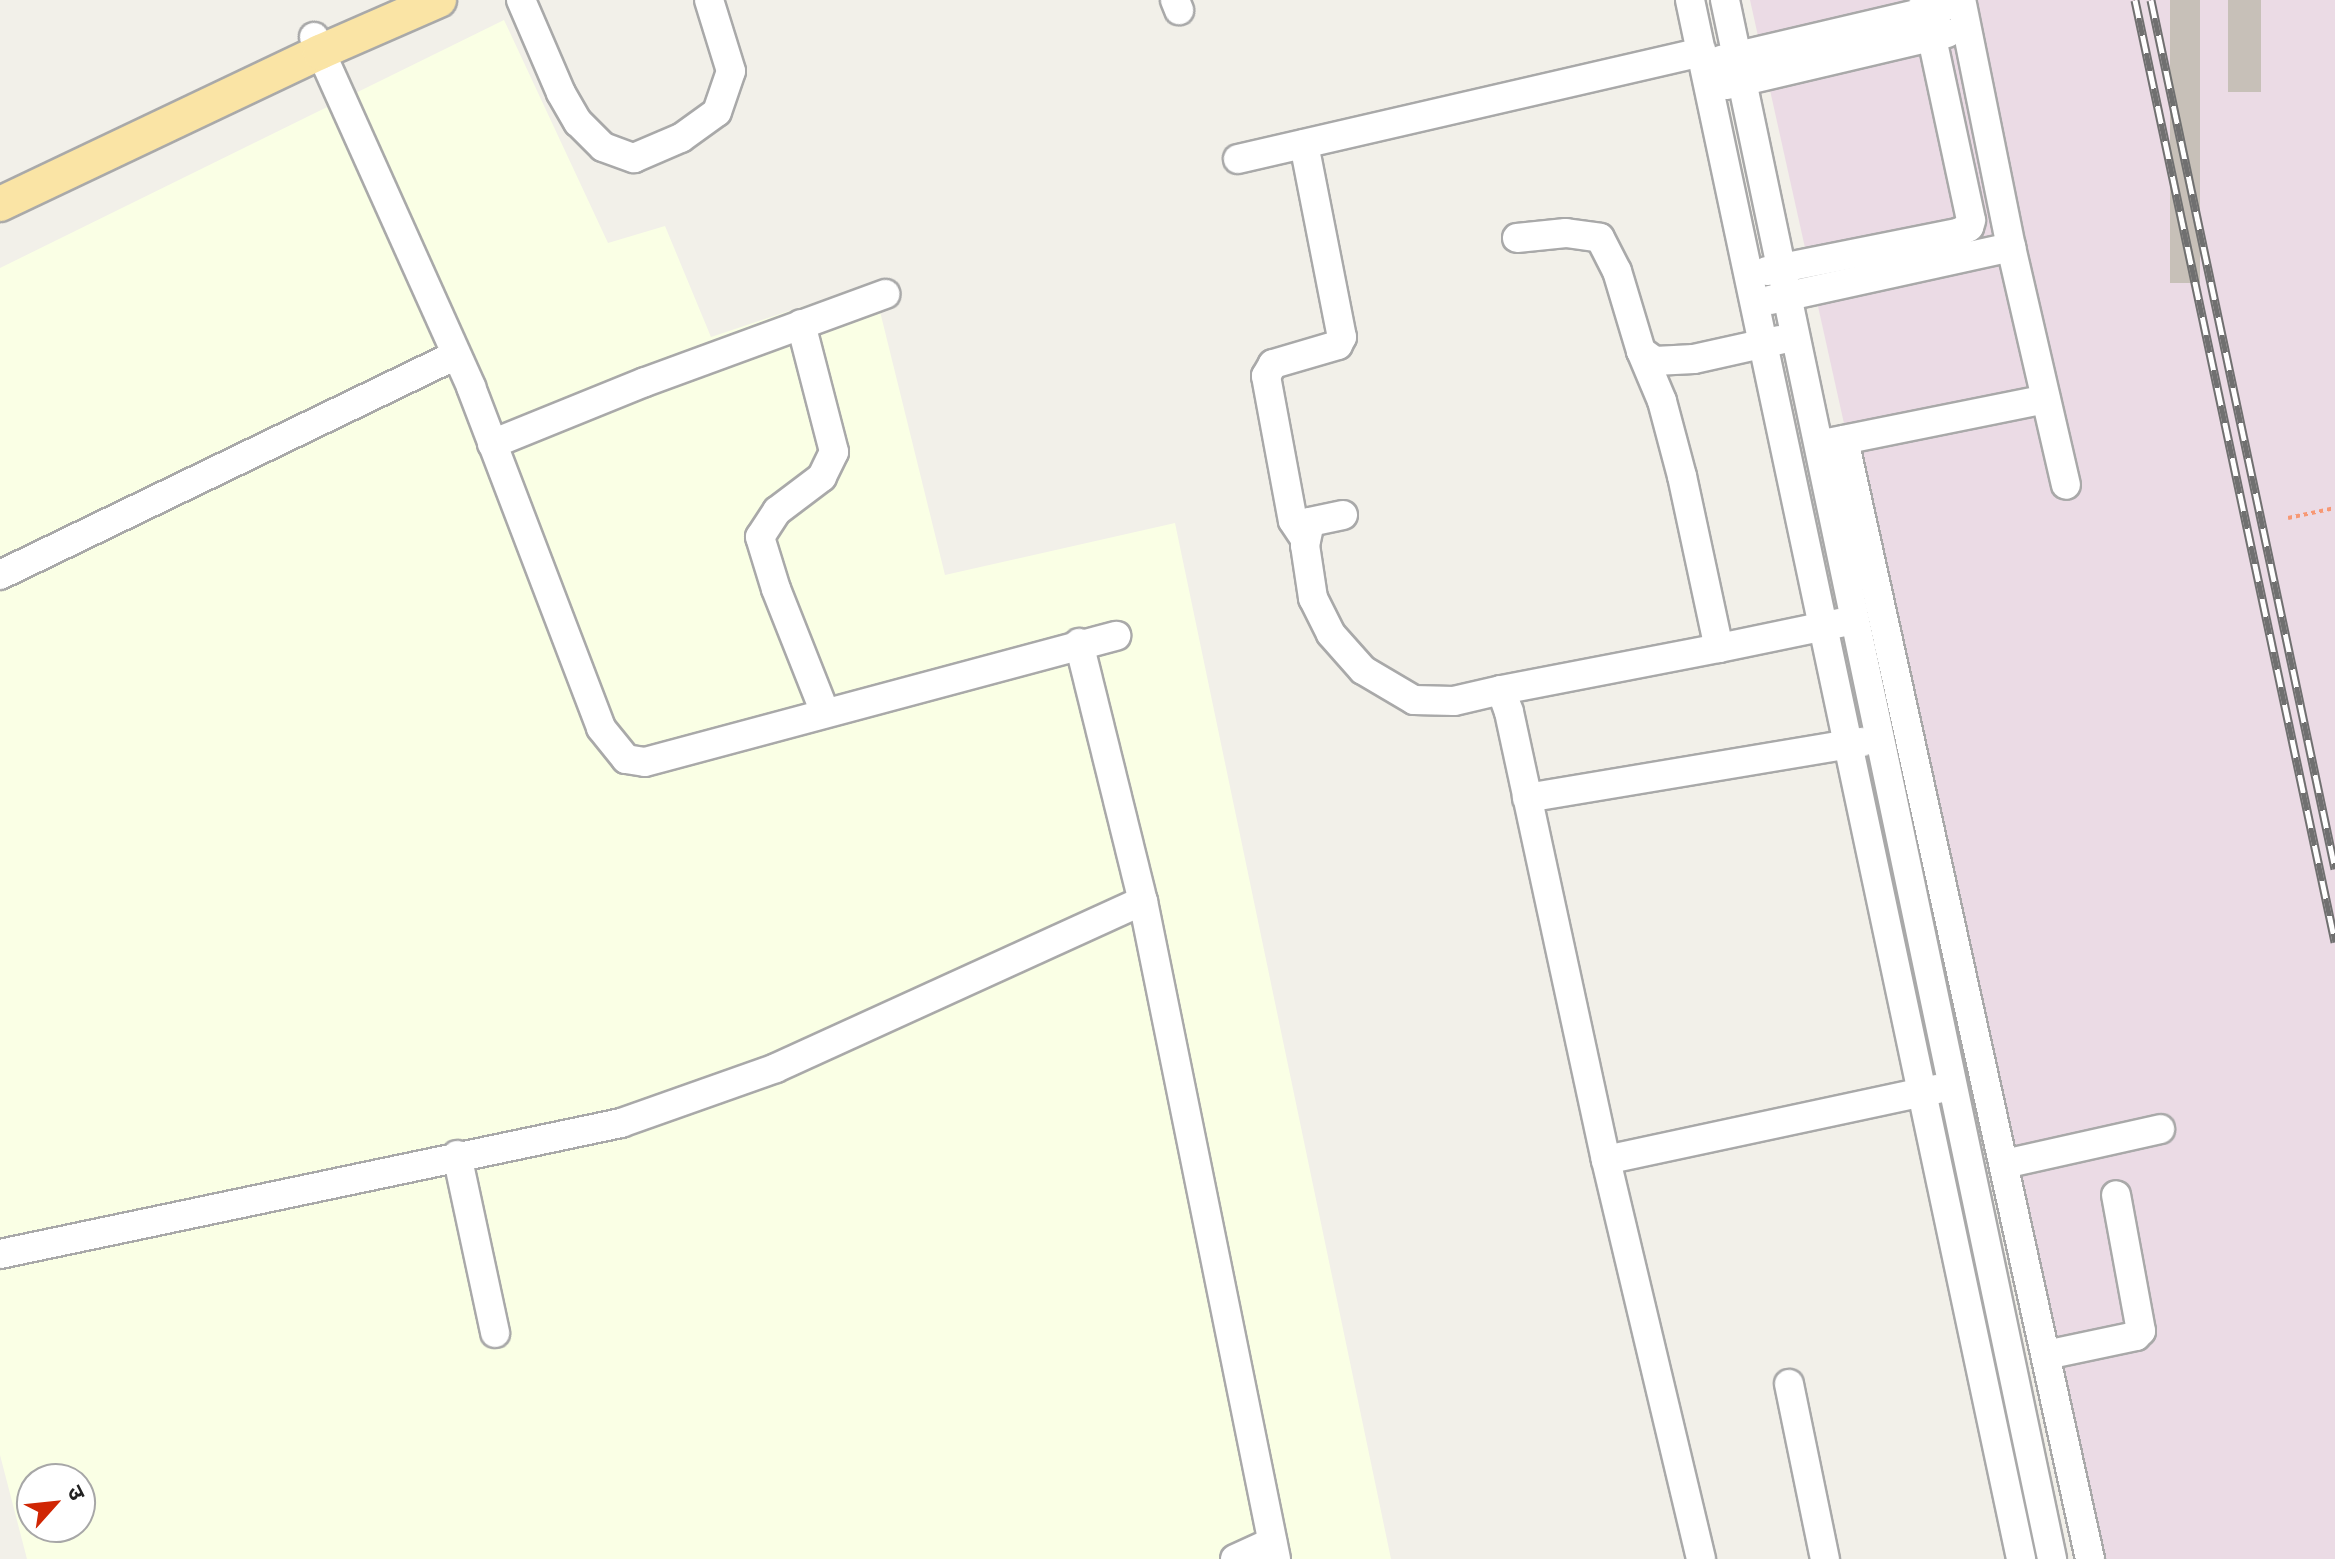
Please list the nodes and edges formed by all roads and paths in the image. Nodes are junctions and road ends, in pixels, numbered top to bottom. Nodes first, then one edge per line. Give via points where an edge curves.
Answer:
1 (394, 0) edge
2 (439, 0) edge
3 (521, 0) edge
4 (709, 0) edge
5 (1690, 0) edge
6 (1725, 0) edge
7 (1963, 10) edge
8 (1927, 16) edge
9 (317, 44) junction
10 (1705, 68) junction
11 (1741, 68) junction
12 (1304, 144) junction
13 (1238, 159) dead end
14 (0, 185) edge
15 (0, 204) edge
16 (1517, 238) dead end
17 (2011, 247) junction
18 (1783, 268) junction
19 (1749, 275) junction
20 (885, 294) dead end
21 (1789, 296) junction
22 (1755, 303) junction
23 (801, 324) junction
24 (1797, 336) junction
25 (1763, 343) junction
26 (1641, 351) junction
27 (456, 355) junction
28 (2046, 399) junction
29 (1832, 442) junction
30 (492, 444) junction
31 (2066, 485) dead end
32 (2335, 508) edge
33 (1343, 515) dead end
34 (2288, 518) dead end
35 (1306, 540) junction
36 (0, 575) edge
37 (1856, 620) junction
38 (1822, 627) junction
39 (1116, 636) dead end
40 (1079, 643) junction
41 (1719, 648) junction
42 (1501, 690) junction
43 (825, 713) junction
44 (1881, 738) junction
45 (1846, 744) junction
46 (1527, 798) junction
47 (1143, 901) junction
48 (1954, 1085) junction
49 (1921, 1092) junction
50 (2160, 1129) dead end
51 (457, 1155) junction
52 (1606, 1160) junction
53 (2004, 1164) junction
54 (2116, 1195) dead end
55 (0, 1254) edge
56 (495, 1333) dead end
57 (2046, 1355) junction
58 (2014, 1373) junction
59 (1982, 1379) junction
60 (1789, 1384) dead end
61 (1274, 1550) edge
62 (2052, 1555) edge
63 (2017, 1558) edge
64 (1235, 1559) edge
65 (1701, 1559) edge
66 (1825, 1559) edge
67 (2090, 1559) edge

1 - 9 main road
2 - 9 main road
3 - 4 street via 578,122 603,147 634,158 681,138 717,112 731,71
5 - 10 street
6 - 11 street
7 - 8 street
7 - 17 street
8 - 11 street
8 - 18 street via 1969,227
9 - 14 main road via 104,132
9 - 15 main road
9 - 27 street
10 - 11 street
10 - 12 street
10 - 19 street
11 - 18 street
12 - 13 street
12 - 35 street via 1342,337 1338,345 1273,364 1266,376 1293,521
16 - 26 street via 1566,233 1600,238 1617,271
17 - 21 street
17 - 28 street
18 - 19 street
18 - 21 street
19 - 22 street
20 - 23 street
21 - 22 street
21 - 24 street
22 - 25 street
23 - 30 street
23 - 43 street via 834,452 822,477 777,511 760,537
24 - 25 street
24 - 29 street
25 - 26 street via 1666,361 1655,361
25 - 38 street
26 - 41 street via 1662,401 1682,476
27 - 30 street
27 - 36 street
28 - 29 street
28 - 31 street
29 - 37 street
29 - 53 street
30 - 43 street via 601,728 626,759 645,762
32 - 34 path
33 - 35 street via 1310,522
35 - 42 street via 1313,598 1331,634 1363,670 1414,700 1454,701
37 - 38 street
37 - 44 street
38 - 41 street
38 - 45 street
39 - 40 street
40 - 43 street
40 - 47 street
41 - 42 street
42 - 46 street
44 - 45 street
44 - 48 street
45 - 46 street
45 - 49 street
46 - 52 street
47 - 51 street via 776,1068 621,1123
47 - 61 street
48 - 49 street
48 - 58 street
49 - 52 street
49 - 59 street
50 - 53 street
51 - 55 street
51 - 56 street
52 - 65 street
53 - 57 street
54 - 57 street via 2141,1331
57 - 67 street
58 - 59 street
58 - 62 street
59 - 63 street
60 - 66 street
61 - 64 street
62 - 63 street

